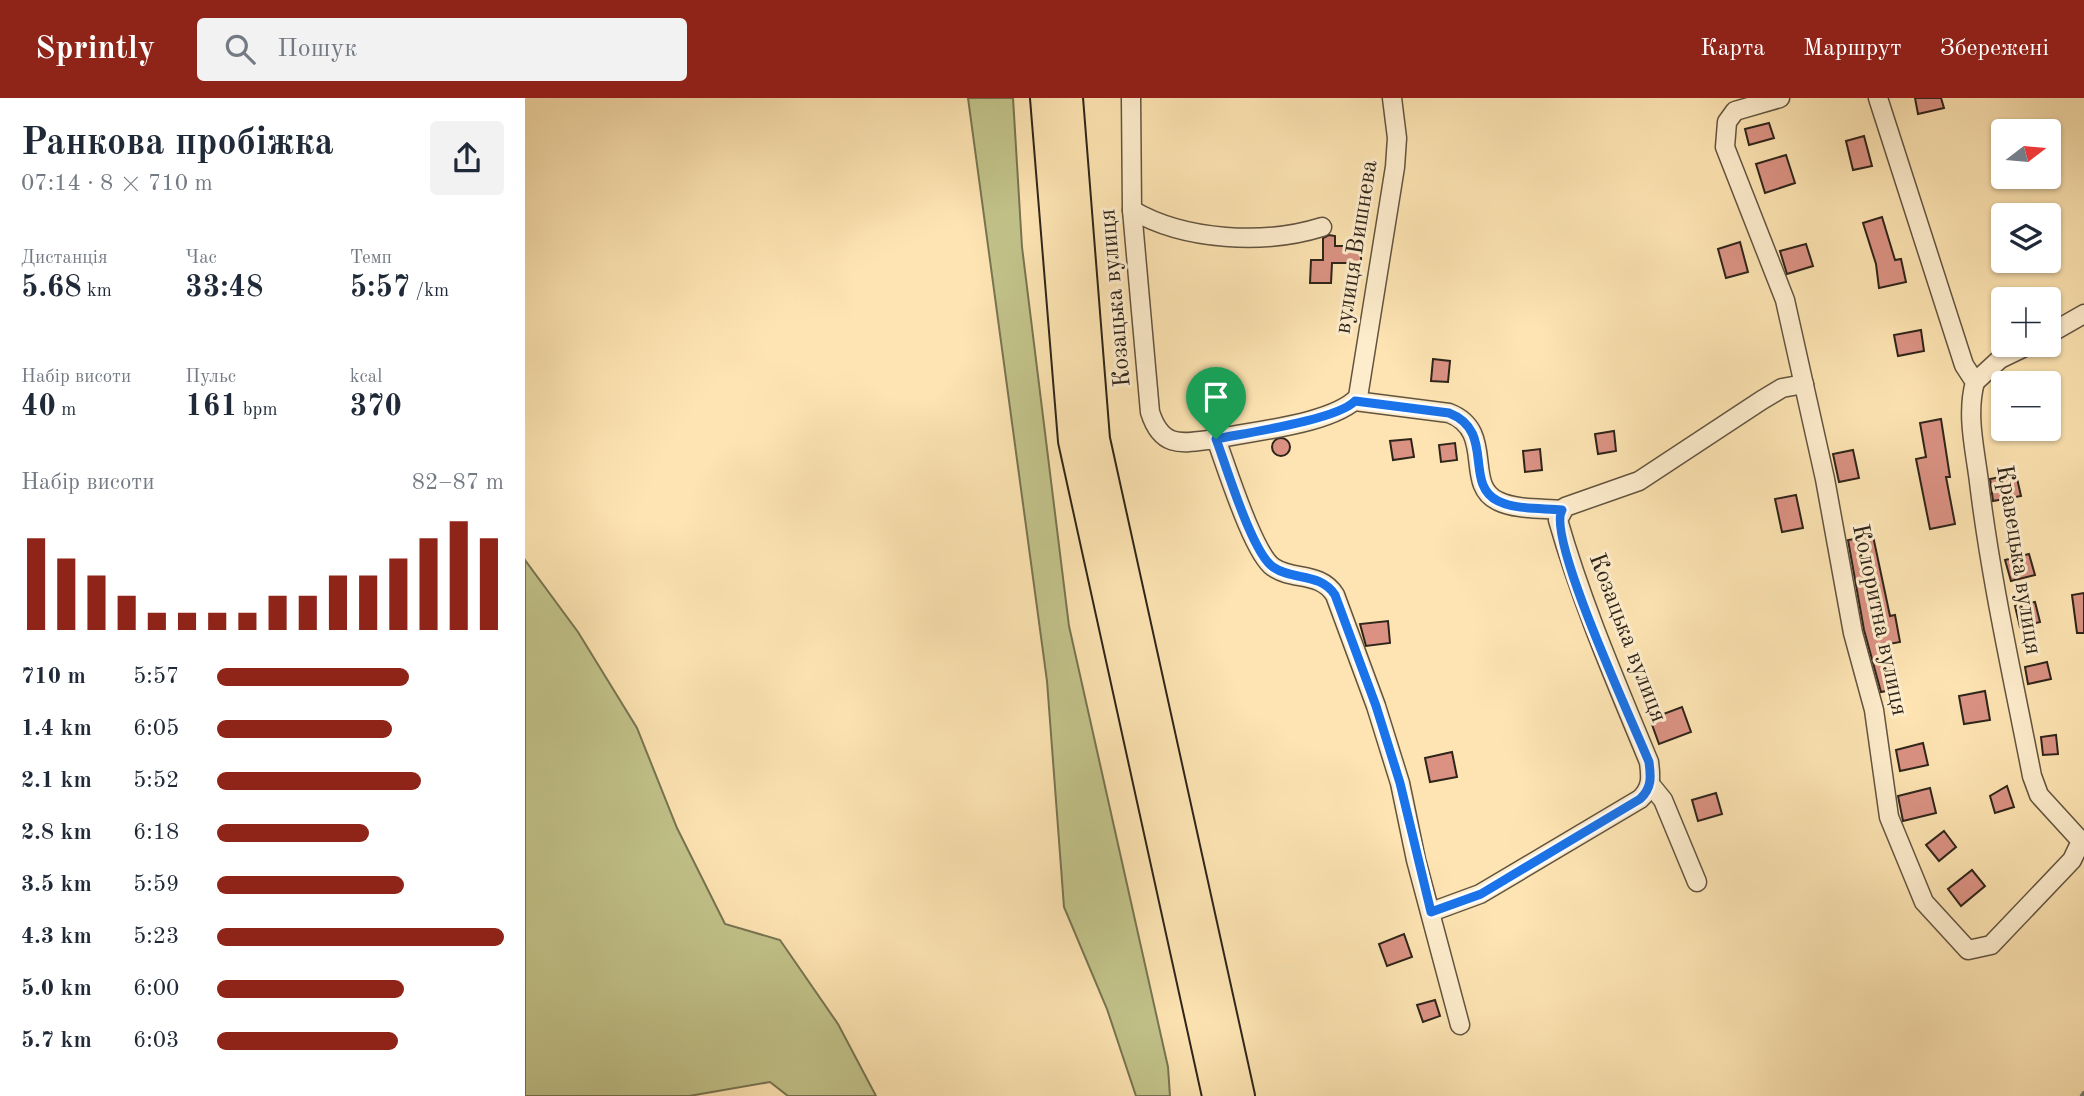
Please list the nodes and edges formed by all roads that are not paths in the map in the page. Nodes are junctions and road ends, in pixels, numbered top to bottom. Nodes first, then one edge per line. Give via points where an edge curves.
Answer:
1 (1044, 98) edge
2 (1069, 98) edge
3 (1131, 98) edge
4 (1392, 98) edge
5 (1780, 98) edge
6 (1878, 98) edge
7 (1132, 210) junction
8 (1322, 227) dead end
9 (2084, 314) edge
10 (2061, 327) edge
11 (2004, 357) edge
12 (1975, 382) junction
13 (1804, 384) junction
14 (1355, 401) junction
15 (1216, 439) junction
16 (1562, 510) junction
17 (1650, 784) junction
18 (2066, 825) joint
19 (1697, 882) dead end
20 (1431, 912) junction
21 (1460, 1025) dead end
22 (1216, 1096) edge
23 (1241, 1096) edge

1 - 22 highway via 1072,441
2 - 23 highway via 1096,439
3 - 7 street, Козацька вулиця
4 - 14 street, вулиця Вишнева via 1395,167
5 - 13 street, Колоритна вулиця via 1735,111 1727,122 1725,147 1784,300
6 - 12 street via 1964,365
7 - 8 street via 1165,226 1207,233 1270,236
7 - 15 street, Козацька вулиця via 1154,426 1175,443
9 - 10 street
11 - 12 street
12 - 18 street, Кравецька вулиця via 1971,420 1986,539 2032,776 2039,795
13 - 16 street via 1782,388 1639,481 1573,502
13 - 18 street, Колоритна вулиця via 1853,633 1874,710 1889,817 1924,902 1968,950 1991,945 2072,860 2081,841
14 - 15 street, Козацька вулиця via 1328,415
14 - 16 street via 1462,418 1476,438 1489,495 1505,504
15 - 20 street via 1265,560 1288,574 1322,582 1335,595 1392,757
16 - 17 street, Козацька вулиця via 1559,520 1573,573 1602,655 1649,762
17 - 19 street, Козацька вулиця via 1663,800
17 - 20 street via 1640,799 1481,894
20 - 21 street

